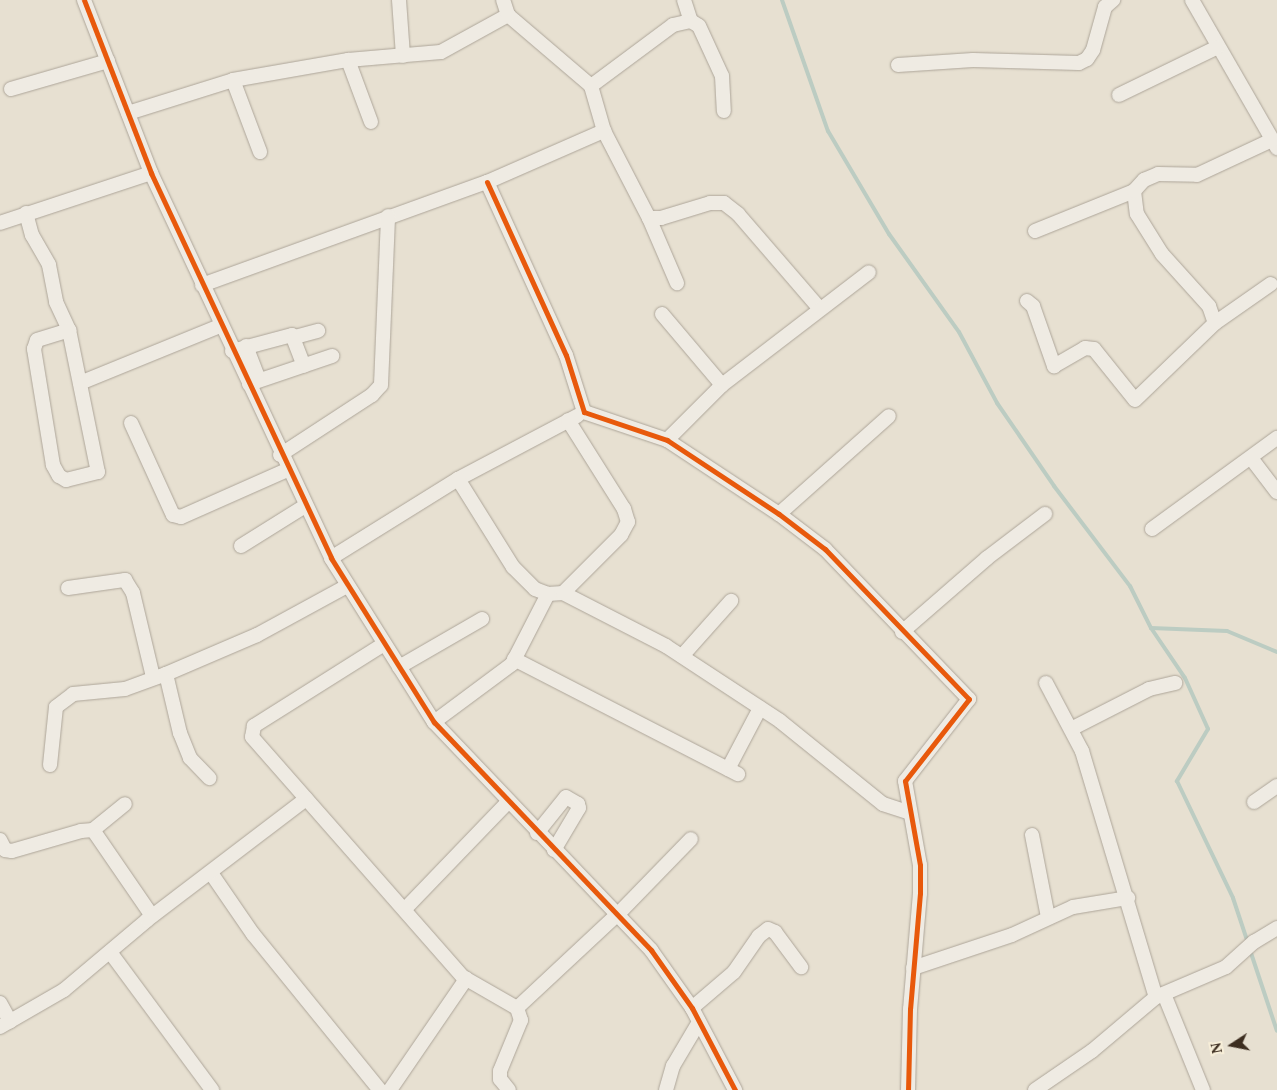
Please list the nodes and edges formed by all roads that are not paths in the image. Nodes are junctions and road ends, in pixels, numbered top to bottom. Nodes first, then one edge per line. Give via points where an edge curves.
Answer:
1 (84, 0) edge
2 (399, 0) edge
3 (503, 0) edge
4 (684, 0) edge
5 (1113, 0) edge
6 (1192, 0) edge
7 (508, 15) junction
8 (691, 21) junction
9 (1218, 47) junction
10 (403, 56) junction
11 (348, 60) junction
12 (108, 61) junction
13 (898, 65) dead end
14 (233, 80) junction
15 (591, 86) junction
16 (11, 89) dead end
17 (1119, 95) dead end
18 (724, 111) dead end
19 (128, 113) junction
20 (371, 122) dead end
21 (604, 131) junction
22 (1274, 144) edge
23 (260, 152) dead end
24 (151, 173) junction
25 (487, 182) junction
26 (1134, 190) junction
27 (26, 213) junction
28 (388, 216) junction
29 (649, 218) junction
30 (0, 223) edge
31 (1035, 231) dead end
32 (869, 272) dead end
33 (677, 283) dead end
34 (1271, 284) dead end
35 (202, 285) junction
36 (1028, 300) dead end
37 (819, 308) junction
38 (662, 314) dead end
39 (1215, 323) junction
40 (220, 326) junction
41 (69, 330) junction
42 (318, 331) dead end
43 (295, 337) junction
44 (246, 346) junction
45 (232, 351) junction
46 (332, 356) dead end
47 (304, 366) junction
48 (254, 382) junction
49 (80, 383) junction
50 (722, 385) junction
51 (584, 412) junction
52 (889, 416) dead end
53 (568, 420) junction
54 (131, 423) dead end
55 (1277, 438) edge
56 (667, 440) junction
57 (280, 455) junction
58 (1251, 458) junction
59 (287, 470) junction
60 (458, 479) junction
61 (1277, 492) edge
62 (305, 506) junction
63 (779, 514) junction
64 (1045, 514) dead end
65 (1152, 529) dead end
66 (241, 546) dead end
67 (330, 558) junction
68 (347, 586) junction
69 (68, 588) dead end
70 (563, 593) junction
71 (548, 594) junction
72 (731, 601) dead end
73 (482, 619) dead end
74 (902, 632) junction
75 (384, 644) junction
76 (682, 656) junction
77 (514, 659) junction
78 (399, 667) junction
79 (160, 676) junction
80 (1175, 682) dead end
81 (1046, 683) dead end
82 (760, 708) junction
83 (434, 722) junction
84 (1070, 729) junction
85 (50, 765) dead end
86 (209, 778) dead end
87 (1277, 786) edge
88 (306, 799) junction
89 (508, 802) junction
90 (1254, 802) dead end
91 (125, 804) dead end
92 (908, 812) junction
93 (93, 830) junction
94 (537, 833) junction
95 (1032, 835) dead end
96 (691, 839) dead end
97 (0, 840) edge
98 (554, 850) junction
99 (211, 873) junction
100 (1128, 898) junction
101 (404, 909) junction
102 (619, 913) junction
103 (152, 916) junction
104 (1048, 917) junction
105 (1277, 928) edge
106 (110, 952) junction
107 (801, 967) dead end
108 (913, 968) junction
109 (466, 979) junction
110 (1160, 995) junction
111 (0, 1003) edge
112 (517, 1008) junction
113 (692, 1008) junction
114 (699, 1022) junction
115 (5, 1024) edge
116 (212, 1090) edge
117 (380, 1090) edge
118 (390, 1090) edge
119 (508, 1090) edge
120 (666, 1090) edge
121 (735, 1090) edge
122 (908, 1090) edge
123 (1035, 1090) edge
124 (1203, 1090) edge

1 - 12 street
2 - 10 street
3 - 7 street
4 - 8 street
5 - 13 street via 1105,7 1094,50 1079,63 973,60
6 - 9 street
7 - 10 street via 441,52
7 - 15 street
8 - 15 street via 672,25
8 - 18 street via 699,26 722,76
9 - 17 street
9 - 22 street
10 - 11 street
11 - 14 street
11 - 20 street
12 - 16 street
12 - 19 street
14 - 19 street
14 - 23 street
15 - 21 street
19 - 24 street
21 - 25 street
21 - 29 street
22 - 26 street via 1197,175 1158,174 1144,180
24 - 27 street
24 - 35 street
25 - 28 street
25 - 51 street via 566,355
26 - 31 street
26 - 39 street via 1137,214 1162,254 1209,306
27 - 30 street
27 - 41 street via 32,235 49,265 56,302
28 - 35 street
28 - 57 street via 382,385 372,395
29 - 33 street
29 - 37 street via 661,218 710,203 724,204 738,214
32 - 37 street
34 - 39 street
35 - 40 street
36 - 39 street via 1054,366 1090,347 1099,353 1135,400
37 - 50 street
38 - 50 street
40 - 45 street
40 - 49 street
41 - 49 street
41 - 49 street via 37,340 34,349 53,465 59,476 66,480 98,472
42 - 43 street
43 - 44 street via 292,335
43 - 47 street
44 - 45 street
44 - 48 street
45 - 48 street
46 - 47 street
47 - 48 street
48 - 57 street
50 - 56 street
51 - 53 street
51 - 56 street
52 - 63 street
53 - 60 street
53 - 70 street via 624,509 628,522 621,535
54 - 59 street via 174,515 180,517
55 - 58 street
56 - 63 street
57 - 59 street
58 - 61 street
58 - 65 street
59 - 62 street
60 - 67 street
60 - 71 street via 513,567 535,589
62 - 66 street
62 - 67 street
63 - 74 street via 826,549
64 - 74 street via 987,558
67 - 68 street
68 - 75 street
68 - 79 street via 257,636
69 - 79 street via 125,580 133,592
70 - 71 street
70 - 76 street
71 - 77 street
72 - 76 street
73 - 78 street
74 - 92 street via 968,696 969,702 911,770 905,781
75 - 78 street
75 - 88 street via 251,730 252,737
76 - 82 street
77 - 82 street via 733,771
77 - 83 street via 504,671
78 - 83 street
79 - 85 street via 125,688 73,694 56,707
79 - 86 street via 190,758
80 - 84 street via 1149,689
81 - 84 street
82 - 92 street via 871,796
83 - 89 street
84 - 100 street via 1082,751
87 - 90 street
88 - 99 street
88 - 101 street
89 - 94 street
89 - 101 street
91 - 93 street
92 - 108 street via 920,865
93 - 97 street via 12,851 6,850
93 - 103 street
94 - 98 street
94 - 98 street via 566,797 578,804 579,808
95 - 104 street
96 - 102 street
98 - 102 street
99 - 103 street
99 - 117 street via 258,942
100 - 104 street via 1073,907
100 - 110 street
101 - 109 street
102 - 112 street
102 - 113 street via 651,950
103 - 106 street
104 - 108 street via 1012,935
105 - 110 street via 1254,942 1226,967
106 - 115 street via 64,990
106 - 116 street
107 - 113 street via 776,932 768,929 759,936 734,972
108 - 122 street
109 - 112 street
109 - 118 street
110 - 123 street via 1092,1051
110 - 124 street
111 - 115 street
112 - 119 street via 521,1020 500,1071 500,1080
113 - 114 street
114 - 120 street via 673,1066
114 - 121 street

